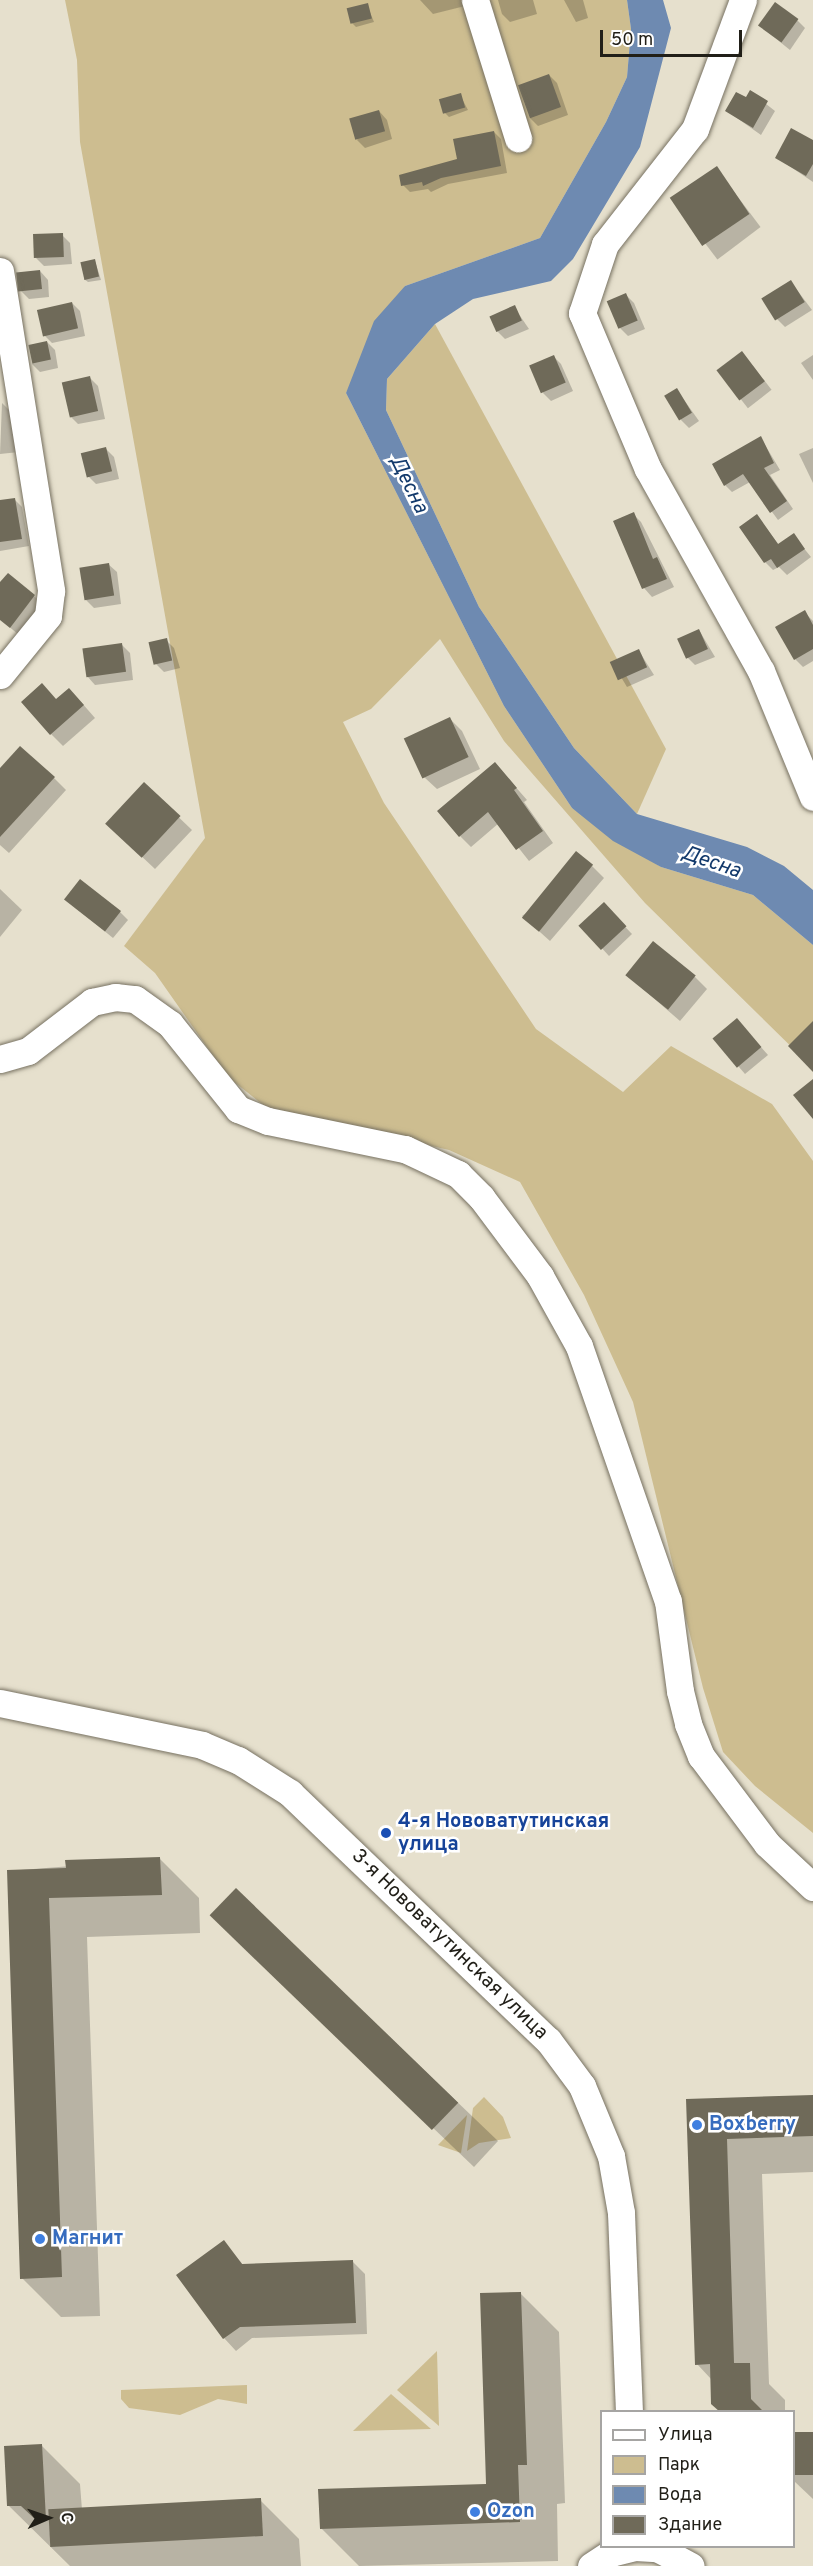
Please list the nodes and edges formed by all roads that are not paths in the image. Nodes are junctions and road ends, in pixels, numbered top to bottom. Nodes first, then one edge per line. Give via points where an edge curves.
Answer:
1 (475, 0) edge
2 (743, 0) edge
3 (518, 138) dead end
4 (0, 271) edge
5 (0, 675) edge
6 (813, 797) edge
7 (0, 1059) edge
8 (0, 1703) edge
9 (813, 1887) edge
10 (629, 2410) edge
11 (631, 2548) edge
12 (663, 2549) edge
13 (605, 2555) edge
14 (691, 2566) edge

1 - 3 street
2 - 6 street via 695,129 605,244 582,313 648,469 760,671
4 - 5 street via 51,591 48,616
7 - 9 street via 28,1051 103,997 135,999 170,1024 238,1108 268,1121 405,1149 458,1174 481,1197 540,1276 579,1346 668,1601 680,1691 701,1756 767,1844
8 - 10 street, 3-я Нововатутинская улица via 202,1745 238,1760 290,1793 548,2040 582,2086 611,2156 621,2213
11 - 13 street
12 - 14 street

